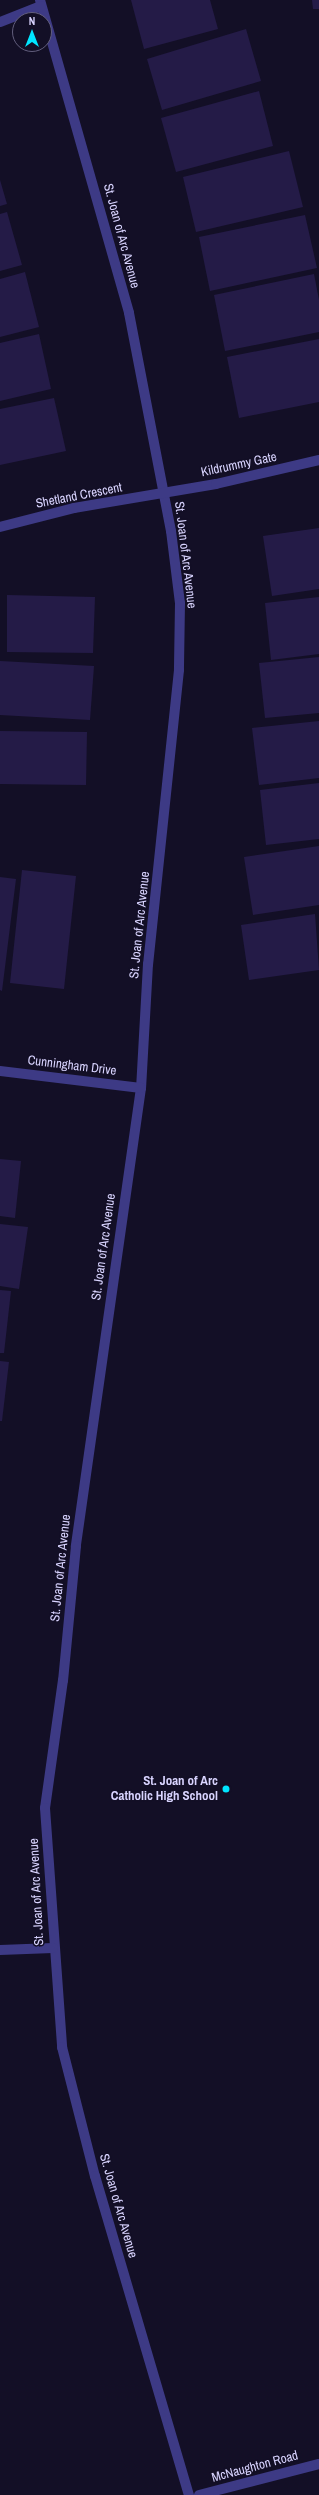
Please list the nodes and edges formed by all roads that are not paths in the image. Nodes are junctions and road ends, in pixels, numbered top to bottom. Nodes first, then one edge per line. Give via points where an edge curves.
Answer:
1 (41, 3) edge
2 (0, 22) edge
3 (319, 460) edge
4 (164, 493) junction
5 (0, 527) edge
6 (0, 1071) edge
7 (141, 1088) junction
8 (53, 1948) junction
9 (0, 1950) edge
10 (319, 2464) edge
11 (189, 2495) edge
12 (198, 2495) edge

1 - 2 street
1 - 4 street, St. Joan of Arc Avenue via 76,115 110,250 129,313
3 - 4 street, Kildrummy Gate
4 - 5 street, Shetland Crescent via 74,508
4 - 7 street, St. Joan of Arc Avenue via 180,603 179,670 148,964
6 - 7 street, Cunningham Drive
7 - 8 street, St. Joan of Arc Avenue via 76,1546 63,1680 45,1808
8 - 9 street
8 - 11 street, St. Joan of Arc Avenue via 62,2046 95,2176
10 - 12 street, McNaughton Road

